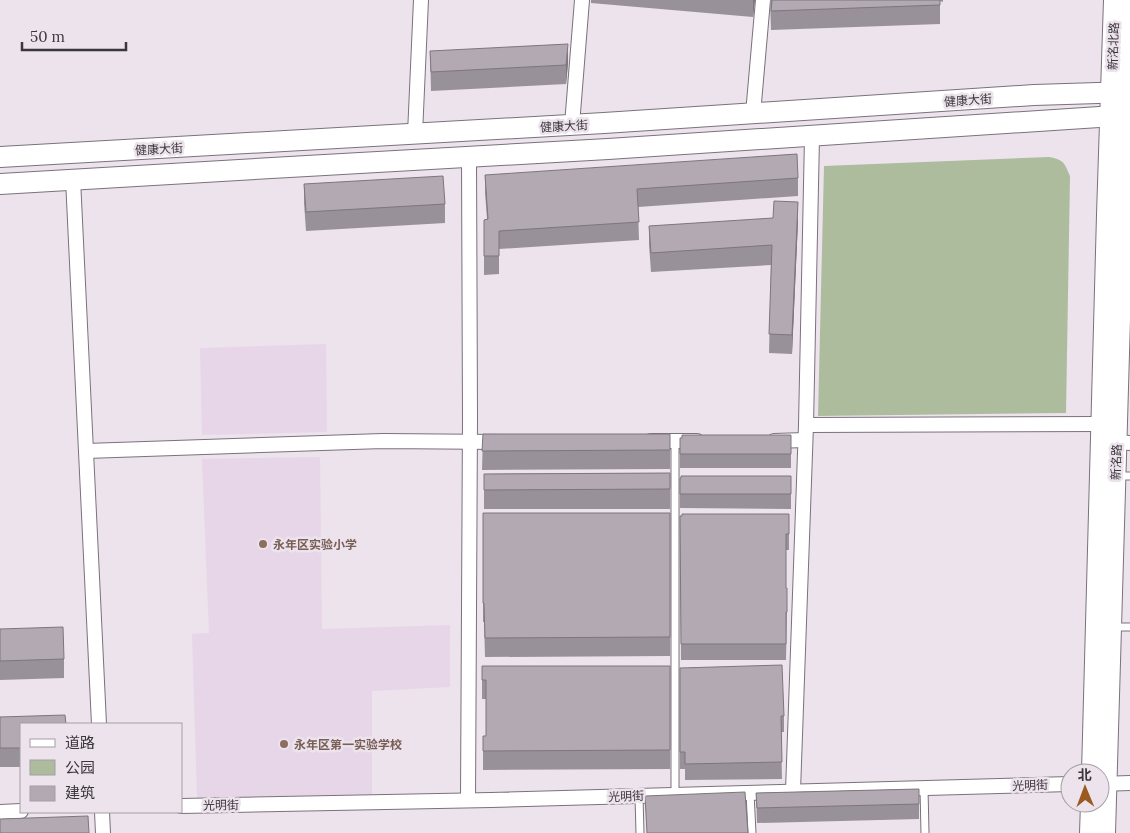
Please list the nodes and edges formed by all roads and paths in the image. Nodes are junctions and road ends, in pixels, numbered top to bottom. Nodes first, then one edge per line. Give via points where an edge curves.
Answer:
1 (421, 0) edge
2 (582, 0) edge
3 (763, 0) edge
4 (1114, 0) edge
5 (1130, 0) edge
6 (1123, 92) edge
7 (753, 114) junction
8 (1122, 116) edge
9 (572, 125) junction
10 (415, 134) junction
11 (812, 137) junction
12 (469, 157) junction
13 (0, 158) edge
14 (73, 179) junction
15 (0, 184) edge
16 (1102, 424) junction
17 (806, 425) junction
18 (805, 440) junction
19 (636, 441) edge
20 (675, 441) junction
21 (712, 441) edge
22 (758, 441) edge
23 (470, 442) junction
24 (509, 442) edge
25 (1123, 442) edge
26 (86, 451) junction
27 (1123, 476) edge
28 (1121, 627) edge
29 (99, 723) edge
30 (1100, 763) edge
31 (1102, 763) edge
32 (1110, 781) edge
33 (1130, 783) edge
34 (1060, 784) edge
35 (924, 788) junction
36 (793, 791) junction
37 (750, 793) junction
38 (674, 795) junction
39 (639, 796) junction
40 (468, 800) junction
41 (182, 806) edge
42 (20, 811) edge
43 (0, 812) edge
44 (102, 813) edge
45 (1091, 813) edge
46 (1103, 813) edge
47 (103, 833) edge
48 (640, 833) edge
49 (752, 833) edge
50 (925, 833) edge
51 (1090, 833) edge
52 (1105, 833) edge

1 - 10 street
2 - 9 street
3 - 7 street
4 - 6 main road, 新洺北路
5 - 6 main road, 新洺北路
6 - 7 main road, 健康大街
6 - 8 main road, 新洺路
7 - 9 main road, 健康大街
8 - 11 main road, 健康大街
8 - 16 main road, 新洺路
8 - 25 main road, 新洺路
9 - 10 main road, 健康大街
10 - 13 main road, 健康大街
11 - 12 main road, 健康大街
11 - 17 street
12 - 14 main road, 健康大街
12 - 23 street
14 - 15 main road, 健康大街
14 - 26 street
16 - 17 street
16 - 30 main road, 新洺路
17 - 18 street
18 - 22 street
18 - 36 street
19 - 20 street
20 - 21 street
20 - 38 lane
23 - 24 street
23 - 26 street via 383,441
23 - 40 street
25 - 27 main road, 新洺路
26 - 29 street
27 - 28 main road, 新洺路
28 - 31 main road, 新洺路
32 - 33 street
34 - 35 street, 光明街
35 - 36 street, 光明街
35 - 50 lane
36 - 37 street, 光明街
37 - 38 street, 光明街
37 - 49 lane
38 - 39 street, 光明街
39 - 40 street, 光明街
39 - 48 lane
40 - 41 street, 光明街
42 - 43 street
44 - 47 street
45 - 51 main road
46 - 52 main road, 新洺路

